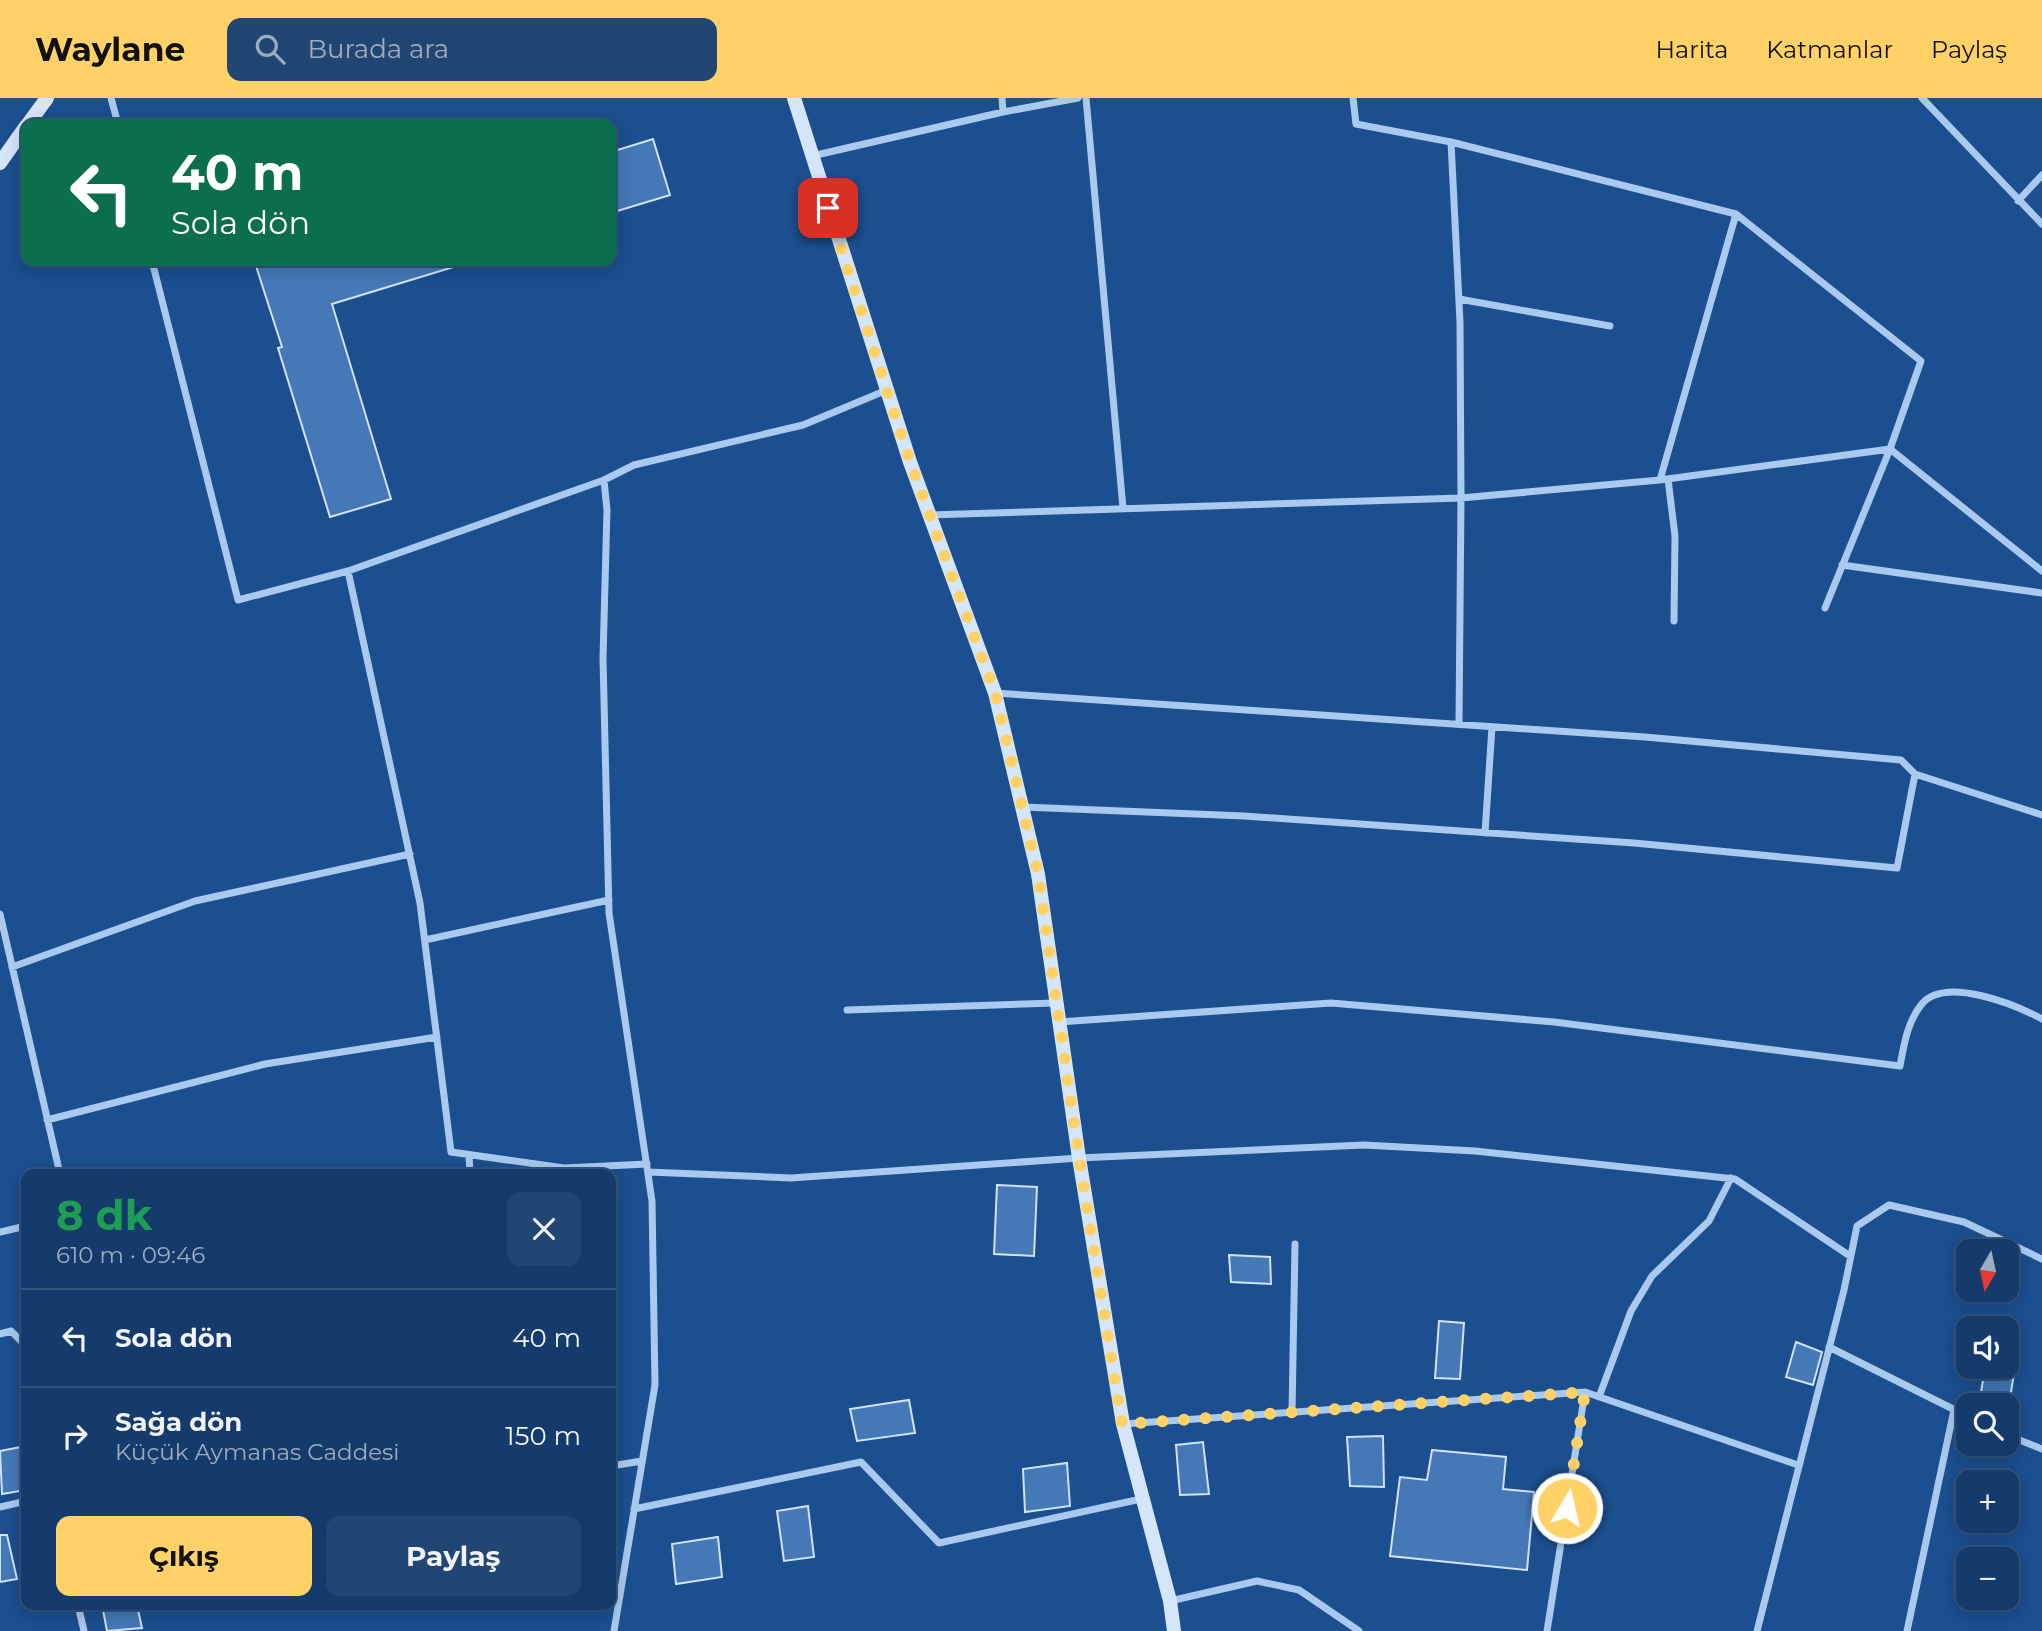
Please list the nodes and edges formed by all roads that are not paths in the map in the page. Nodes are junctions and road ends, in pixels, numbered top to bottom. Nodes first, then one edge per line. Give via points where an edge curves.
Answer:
1 (47, 98) edge
2 (111, 98) edge
3 (794, 98) edge
4 (1002, 98) edge
5 (1078, 98) edge
6 (1086, 98) edge
7 (1353, 98) edge
8 (1922, 98) edge
9 (1003, 112) junction
10 (31, 119) edge
11 (117, 119) edge
12 (21, 133) edge
13 (1451, 142) junction
14 (811, 157) junction
15 (0, 163) edge
16 (2042, 175) edge
17 (2018, 201) junction
18 (1736, 214) junction
19 (2042, 224) edge
20 (153, 266) edge
21 (1459, 299) junction
22 (1610, 326) dead end
23 (887, 390) junction
24 (1890, 449) junction
25 (604, 480) junction
26 (1664, 480) junction
27 (1461, 498) junction
28 (1123, 508) junction
29 (929, 515) junction
30 (1842, 565) junction
31 (348, 571) junction
32 (2042, 571) edge
33 (2042, 593) edge
34 (1825, 608) dead end
35 (1674, 621) dead end
36 (995, 693) junction
37 (1459, 724) junction
38 (1492, 727) junction
39 (1915, 774) junction
40 (1022, 807) junction
41 (2042, 815) edge
42 (1485, 833) junction
43 (410, 854) junction
44 (609, 900) junction
45 (0, 914) edge
46 (425, 940) junction
47 (12, 967) junction
48 (1056, 1003) junction
49 (847, 1010) dead end
50 (2042, 1019) edge
51 (1059, 1022) junction
52 (437, 1037) junction
53 (47, 1120) junction
54 (469, 1155) junction
55 (1079, 1158) junction
56 (647, 1168) junction
57 (59, 1169) edge
58 (470, 1169) edge
59 (1731, 1178) junction
60 (21, 1227) edge
61 (0, 1231) edge
62 (1294, 1244) dead end
63 (1850, 1256) junction
64 (2042, 1259) edge
65 (0, 1334) edge
66 (21, 1341) edge
67 (1829, 1347) junction
68 (1585, 1392) junction
69 (1599, 1397) junction
70 (1954, 1410) joint
71 (1292, 1413) junction
72 (1122, 1424) junction
73 (2019, 1440) edge
74 (2042, 1449) edge
75 (642, 1461) junction
76 (616, 1465) edge
77 (1798, 1465) junction
78 (1141, 1499) junction
79 (21, 1502) edge
80 (0, 1507) edge
81 (634, 1509) junction
82 (1170, 1601) junction
83 (79, 1610) edge
84 (84, 1631) edge
85 (614, 1631) edge
86 (1174, 1631) edge
87 (1359, 1631) edge
88 (1546, 1631) edge
89 (1757, 1631) edge
90 (1907, 1631) edge

1 - 10 street
2 - 11 street
3 - 14 street
4 - 9 street
5 - 9 street
6 - 28 street
7 - 13 street via 1356,124
8 - 17 street
9 - 14 street
12 - 15 street
13 - 18 street
13 - 21 street
14 - 23 street
16 - 17 street
17 - 19 street
18 - 24 street via 1921,361
18 - 26 street
20 - 31 street via 238,600
21 - 22 street
21 - 27 street
23 - 25 street via 803,425 634,465
23 - 29 street
24 - 26 street
24 - 30 street
24 - 32 street
25 - 31 street
25 - 44 street
26 - 27 street
26 - 35 street via 1675,536
27 - 28 street
27 - 37 street
28 - 29 street
29 - 36 street
30 - 33 street
30 - 34 street
31 - 43 street
36 - 37 street
36 - 40 street
37 - 38 street
38 - 39 street via 1901,760
38 - 42 street
39 - 41 street
39 - 42 street via 1897,867
40 - 42 street
40 - 48 street via 1038,874
43 - 46 street
43 - 47 street via 195,901
44 - 46 street
44 - 56 street
45 - 47 street
46 - 52 street
47 - 53 street
48 - 49 street
48 - 51 street
50 - 51 street via 2017,1006 1963,991 1934,996 1922,1003 1907,1030 1900,1066 1554,1022 1331,1003
51 - 55 street
52 - 53 street via 265,1064
52 - 54 street via 451,1152
53 - 57 street
54 - 56 street via 565,1168
54 - 58 street
55 - 56 street via 792,1178
55 - 59 street via 1364,1145 1475,1151
55 - 72 street
56 - 75 street via 652,1201 655,1385
59 - 63 street
59 - 69 street via 1709,1221 1653,1276 1631,1311
60 - 61 street
62 - 71 street
63 - 64 street via 1857,1226 1889,1205 1964,1222
63 - 67 street
65 - 66 street via 11,1331
67 - 70 street
67 - 77 street
68 - 69 street
68 - 71 street
68 - 88 street
69 - 77 street
70 - 90 street
71 - 72 street
72 - 78 street
73 - 74 street
75 - 76 street
75 - 81 street
77 - 89 street
78 - 81 street via 939,1543 861,1462
78 - 82 street
79 - 80 street
81 - 85 street
82 - 86 street
82 - 87 street via 1257,1581 1299,1590
83 - 84 street

